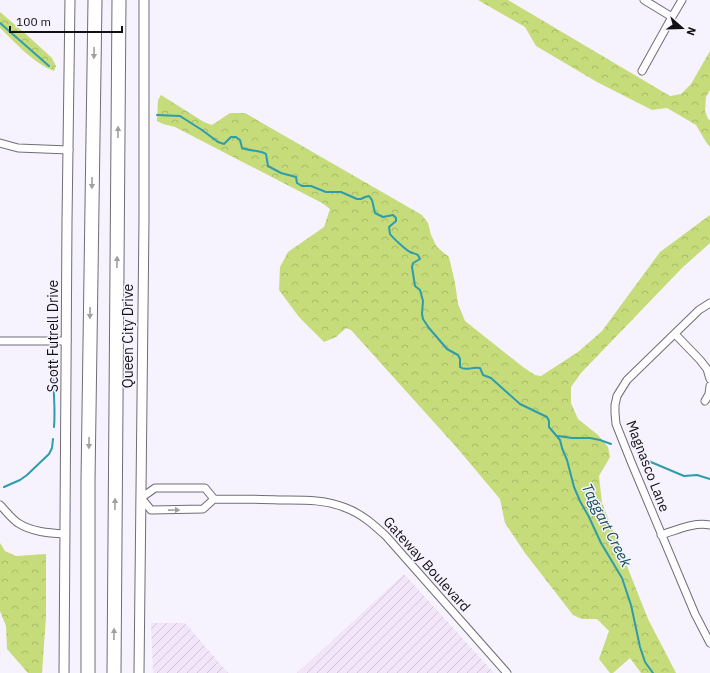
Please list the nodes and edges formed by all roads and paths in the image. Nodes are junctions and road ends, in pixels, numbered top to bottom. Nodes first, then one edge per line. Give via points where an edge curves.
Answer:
1 (70, 0) edge
2 (95, 0) edge
3 (119, 0) edge
4 (144, 0) edge
5 (644, 0) edge
6 (682, 0) edge
7 (672, 17) junction
8 (642, 71) dead end
9 (0, 143) edge
10 (69, 150) junction
11 (710, 303) edge
12 (675, 334) junction
13 (0, 341) edge
14 (67, 341) junction
15 (710, 379) edge
16 (710, 386) edge
17 (705, 402) dead end
18 (141, 498) junction
19 (214, 499) junction
20 (0, 505) edge
21 (710, 525) edge
22 (65, 534) junction
23 (661, 535) junction
24 (710, 643) edge
25 (64, 673) edge
26 (88, 673) edge
27 (114, 673) edge
28 (139, 673) edge
29 (507, 673) edge

1 - 10 street, Scott Futrell Drive
2 -> 26 highway
27 -> 3 highway
4 - 18 street, Queen City Drive
5 - 7 street
6 - 7 street
7 - 8 street
9 - 10 street via 18,148
10 - 14 street, Scott Futrell Drive
11 - 12 street, Magnasco Lane via 699,310
12 - 15 street via 700,360
12 - 23 street, Magnasco Lane via 628,380 617,396 615,405 616,424
13 - 14 street
14 - 22 street, Scott Futrell Drive
16 - 17 street
18 - 19 street via 155,488 205,488
18 -> 19 street via 151,510 203,509
18 - 28 street, Queen City Drive
19 - 29 street, Gateway Boulevard via 323,501 359,514 386,536
20 - 22 street via 18,523 26,527
21 - 23 street via 698,524
22 - 25 street, Scott Futrell Drive
23 - 24 street, Magnasco Lane

